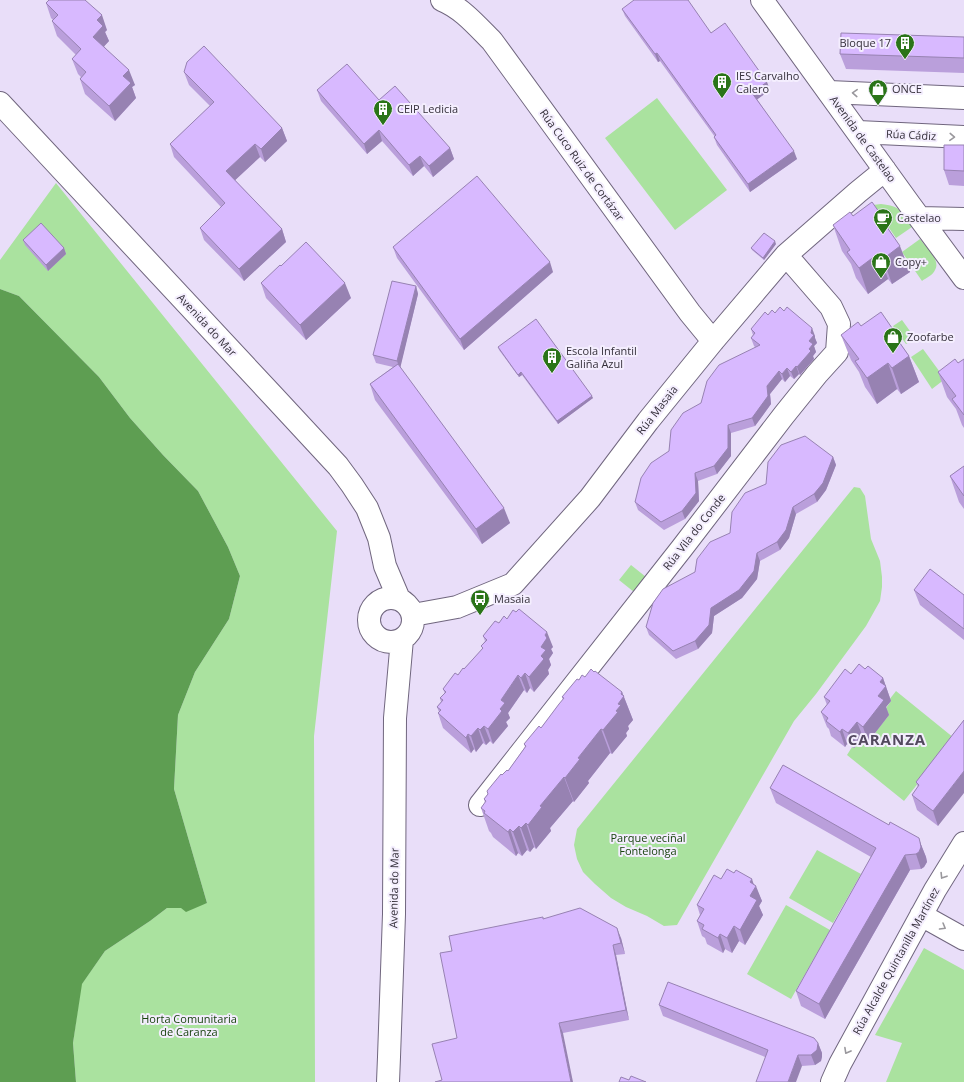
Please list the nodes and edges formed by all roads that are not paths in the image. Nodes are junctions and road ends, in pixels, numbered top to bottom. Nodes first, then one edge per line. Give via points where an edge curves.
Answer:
1 (442, 0) edge
2 (762, 0) edge
3 (829, 92) junction
4 (964, 98) edge
5 (0, 103) edge
6 (858, 132) junction
7 (964, 137) edge
8 (885, 170) junction
9 (920, 218) junction
10 (964, 219) edge
11 (786, 255) junction
12 (964, 278) edge
13 (713, 341) junction
14 (385, 566) junction
15 (377, 602) junction
16 (406, 607) junction
17 (394, 640) junction
18 (480, 805) dead end
19 (964, 843) edge
20 (921, 915) junction
21 (964, 939) edge
22 (389, 1057) junction
23 (388, 1082) edge
24 (396, 1082) edge
25 (832, 1082) edge

1 - 13 street, Rúa Cuco Ruiz de Cortázar via 471,20 492,41
2 - 3 street, Avenida de Castelao
4 -> 3 street
3 - 6 street, Avenida de Castelao
5 - 14 street, Avenida do Mar via 338,466 367,508 379,538
6 -> 7 street, Rúa Cádiz
6 - 8 street, Avenida de Castelao
8 - 9 street, Avenida de Castelao
8 - 11 street, Rúa Masaia
9 - 10 street
9 - 12 street, Avenida de Castelao
11 - 13 street, Rúa Masaia
11 - 18 street, Rúa Vila do Conde via 831,307 839,324 837,352 784,414
13 - 16 street, Rúa Masaia via 590,498 514,584 457,607
14 - 15 street, Avenida do Mar
14 - 16 street, Avenida do Mar
15 - 16 street via 394,597
15 - 17 street via 369,614 370,629 380,639
16 - 17 street via 413,622 411,629 407,635
17 - 22 street, Avenida do Mar via 394,914
19 -> 20 street, Rúa Alcalde Quintanilla Martínez
20 -> 21 street
20 -> 25 street, Rúa Alcalde Quintanilla Martínez
22 - 23 street, Avenida do Mar
22 - 24 street, Avenida do Mar

